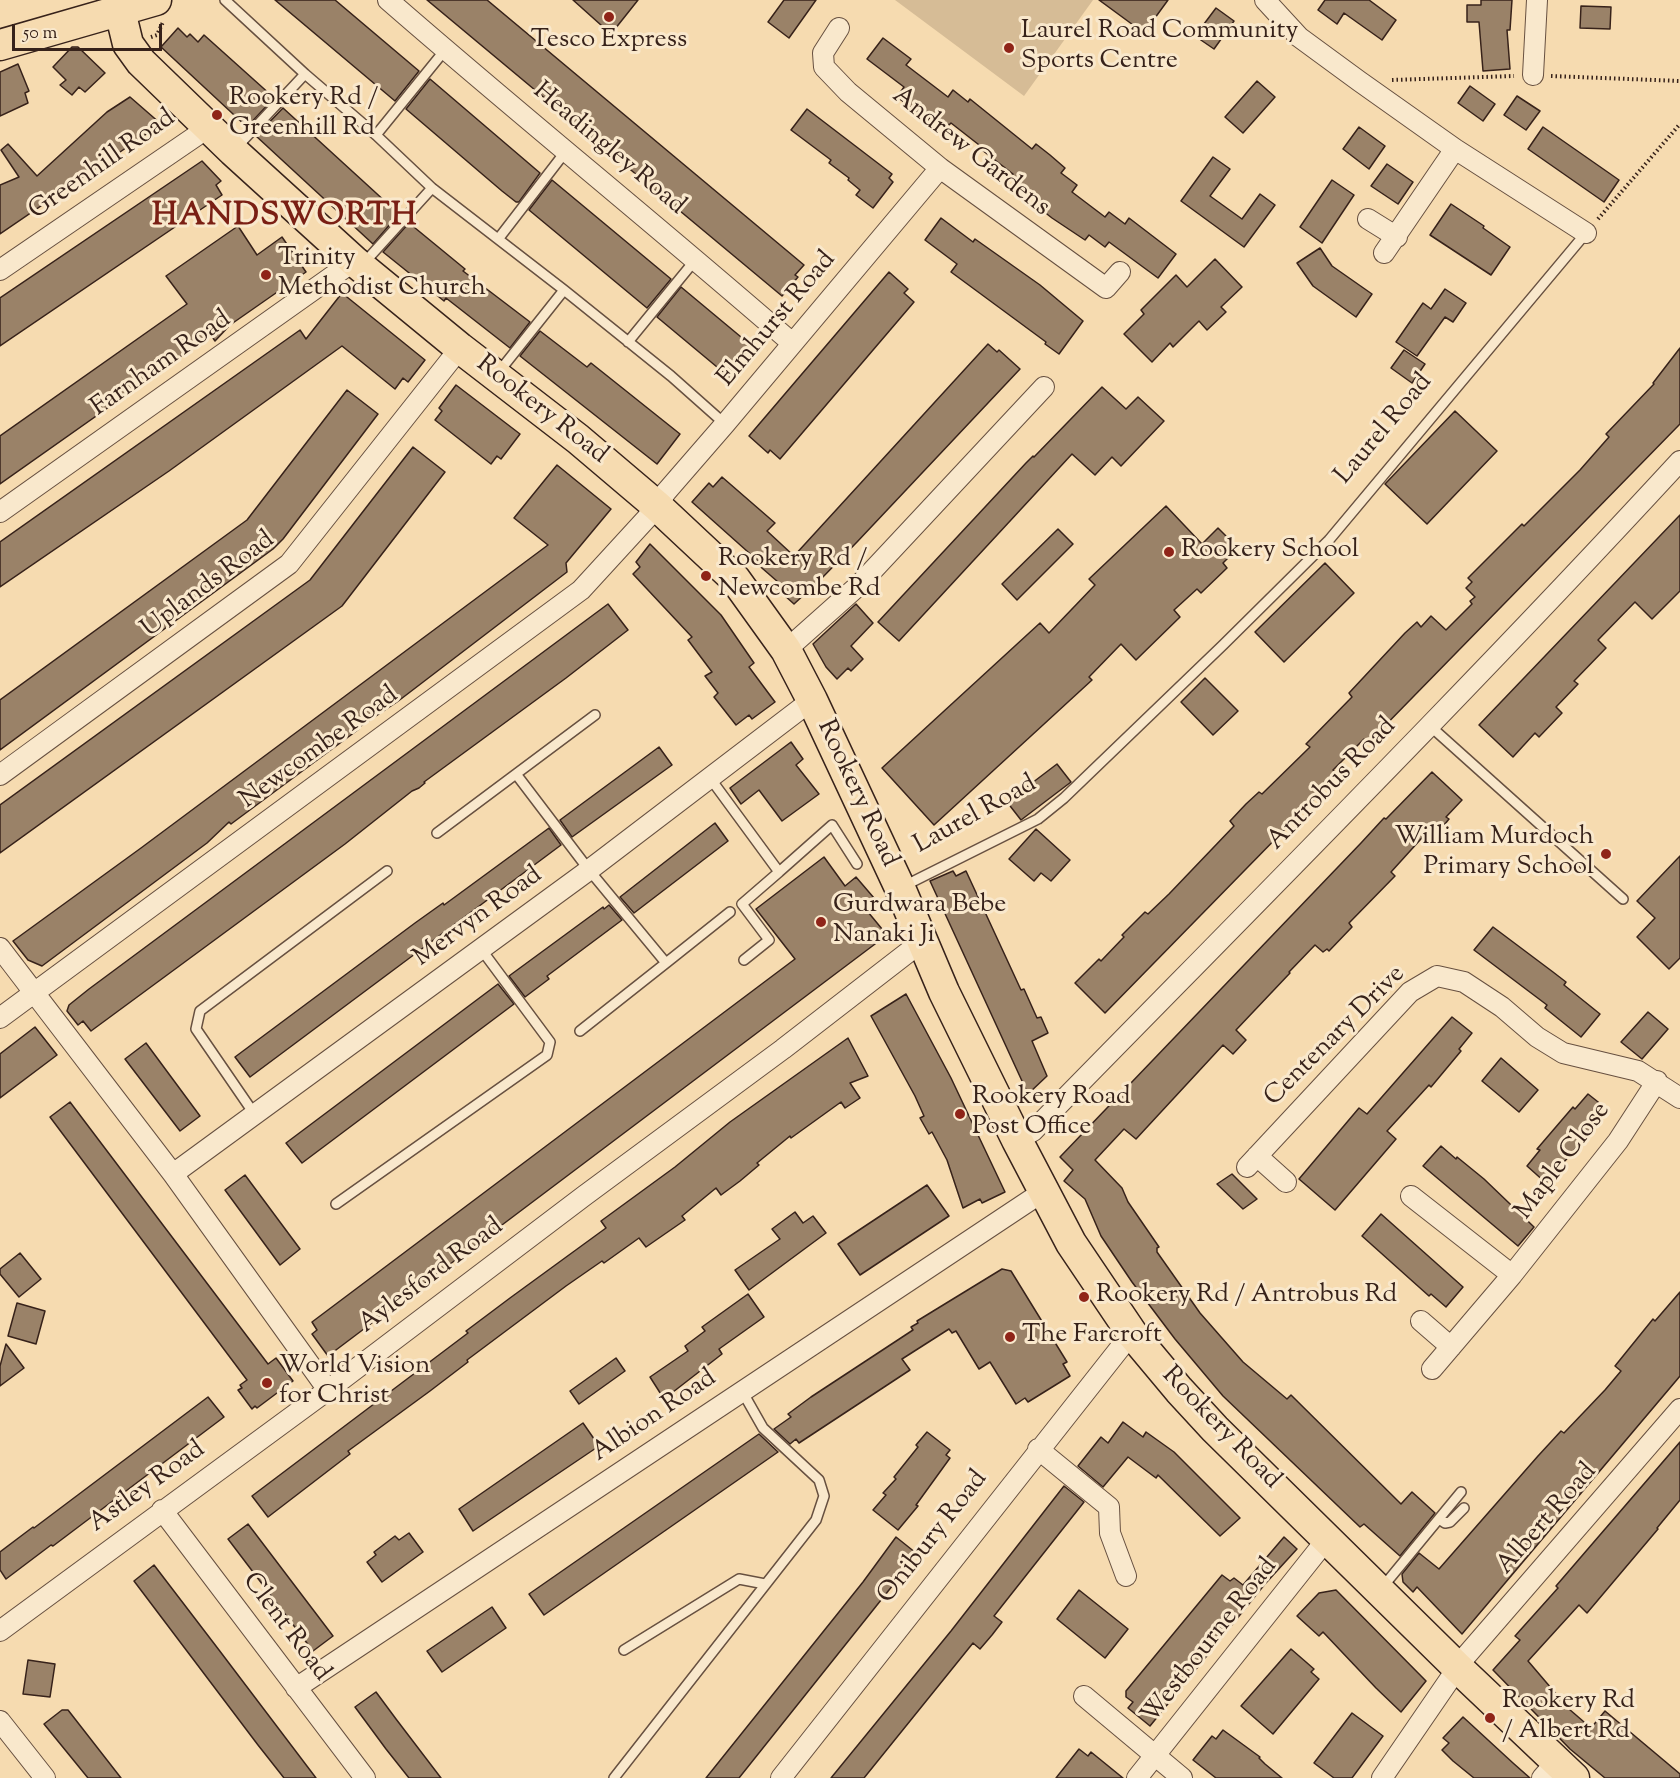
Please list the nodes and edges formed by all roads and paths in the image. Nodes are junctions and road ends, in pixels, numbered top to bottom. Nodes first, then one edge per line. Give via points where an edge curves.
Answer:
1 (156, 0) edge
2 (225, 0) edge
3 (388, 0) edge
4 (1265, 0) edge
5 (1537, 0) edge
6 (120, 11) junction
7 (839, 28) dead end
8 (0, 45) edge
9 (446, 50) junction
10 (305, 74) junction
11 (1533, 75) dead end
12 (1680, 124) edge
13 (207, 127) junction
14 (376, 135) junction
15 (1455, 149) junction
16 (233, 151) junction
17 (566, 151) junction
18 (940, 168) junction
19 (432, 188) junction
20 (1368, 219) dead end
21 (1586, 233) junction
22 (1397, 237) junction
23 (499, 238) junction
24 (1384, 253) dead end
25 (696, 259) junction
26 (357, 264) junction
27 (0, 270) edge
28 (1120, 272) dead end
29 (564, 290) junction
30 (628, 342) junction
31 (792, 343) junction
32 (460, 348) junction
33 (496, 375) junction
34 (1044, 387) dead end
35 (725, 424) junction
36 (1680, 461) edge
37 (657, 506) junction
38 (0, 512) edge
39 (786, 650) junction
40 (812, 699) junction
41 (595, 715) dead end
42 (1429, 725) junction
43 (516, 774) junction
44 (0, 775) edge
45 (710, 778) junction
46 (436, 833) dead end
47 (857, 864) dead end
48 (589, 870) junction
49 (387, 871) dead end
50 (779, 872) junction
51 (900, 888) junction
52 (1623, 899) dead end
53 (730, 912) dead end
54 (924, 944) junction
55 (0, 948) edge
56 (481, 949) junction
57 (744, 960) dead end
58 (666, 963) junction
59 (35, 993) junction
60 (0, 1018) edge
61 (580, 1031) dead end
62 (1656, 1081) junction
63 (1680, 1098) edge
64 (255, 1114) junction
65 (1017, 1140) junction
66 (173, 1174) junction
67 (1286, 1182) dead end
68 (1044, 1191) junction
69 (1411, 1196) dead end
70 (336, 1204) dead end
71 (1512, 1275) junction
72 (1421, 1321) dead end
73 (1133, 1335) junction
74 (1450, 1347) junction
75 (1432, 1369) dead end
76 (328, 1390) junction
77 (742, 1391) junction
78 (1680, 1409) edge
79 (1038, 1449) junction
80 (1461, 1492) dead end
81 (1464, 1508) dead end
82 (162, 1510) junction
83 (1439, 1518) junction
84 (1327, 1539) junction
85 (1126, 1576) dead end
86 (765, 1584) junction
87 (1379, 1591) junction
88 (0, 1631) edge
89 (624, 1650) dead end
90 (1457, 1667) junction
91 (296, 1689) junction
92 (1084, 1696) dead end
93 (0, 1721) edge
94 (1155, 1757) junction
95 (1558, 1773) edge
96 (45, 1778) edge
97 (365, 1778) edge
98 (614, 1778) edge
99 (781, 1778) edge
100 (1137, 1778) edge
101 (1182, 1778) edge
102 (1382, 1778) edge

1 - 6 main road
2 - 10 lane
3 - 9 street, Headingley Road
4 - 15 street via 1299,37
5 - 11 street
6 - 8 main road
6 - 13 main road, Rookery Road via 128,44 137,57
7 - 18 street, Andrew Gardens via 823,53 824,67 848,92
9 - 14 lane
9 - 17 street, Headingley Road
10 - 14 lane
10 - 16 lane
12 - 21 path
13 - 16 main road, Rookery Road
13 - 27 street, Greenhill Road
14 - 19 lane
15 - 21 street
15 - 22 street
16 - 26 main road, Rookery Road
17 - 23 lane
17 - 25 street, Headingley Road
18 - 28 street, Andrew Gardens via 1106,288
18 - 31 street, Elmhurst Road
19 - 23 lane
19 - 26 lane
20 - 22 street
21 - 51 lane, Laurel Road via 1329,540 1064,798 1038,819
22 - 24 street
23 - 29 lane
25 - 30 lane
25 - 31 street, Headingley Road
26 - 32 main road, Rookery Road
26 - 38 street, Farnham Road
29 - 30 lane
29 - 33 lane
30 - 35 lane
31 - 35 street, Elmhurst Road
32 - 33 main road, Rookery Road
32 - 44 street, Uplands Road via 289,564
33 - 37 main road, Rookery Road
34 - 39 street via 859,585
35 - 37 street, Elmhurst Road
36 - 42 street, Antrobus Road
37 - 39 main road, Rookery Road via 735,579
37 - 59 street, Newcombe Road via 581,590
39 - 40 main road, Rookery Road
40 - 45 street, Mervyn Road
40 - 51 main road, Rookery Road
41 - 43 lane
42 - 52 lane
42 - 65 street, Antrobus Road via 1033,1131
43 - 46 lane
43 - 48 lane
45 - 48 street, Mervyn Road
45 - 50 lane
47 - 50 lane via 832,825
48 - 56 street, Mervyn Road
48 - 58 lane
49 - 64 lane via 200,1011 196,1029
50 - 57 lane via 742,904 769,940
51 - 54 main road, Rookery Road
53 - 58 lane
54 - 65 main road, Rookery Road
54 - 76 street, Aylesford Road
55 - 59 street
56 - 64 street, Mervyn Road
56 - 70 lane via 550,1042 547,1055
58 - 61 lane
59 - 60 street, Newcombe Road
59 - 66 street
62 - 63 street, Centenary Drive
62 - 67 street, Centenary Drive via 1638,1071 1563,1053 1464,982 1437,976 1410,992 1252,1161
62 - 71 street, Maple Close via 1618,1141
64 - 66 street, Mervyn Road
65 - 68 main road, Rookery Road
66 - 76 street
68 - 73 main road, Rookery Road via 1071,1243
68 - 77 street, Albion Road
69 - 71 street
71 - 74 street, Maple Close
72 - 74 street
73 - 79 street, Onibury Road
73 - 84 main road, Rookery Road via 1215,1429
74 - 75 street, Maple Close
76 - 82 street, Astley Road
77 - 86 lane via 763,1428 819,1480 824,1497 816,1520
77 - 91 street, Albion Road
78 - 90 street, Albert Road
79 - 85 street via 1109,1507 1110,1533
79 - 99 street, Onibury Road
80 - 83 lane
81 - 83 lane via 1450,1522
82 - 88 street, Astley Road
82 - 91 street, Clent Road
83 - 87 lane
84 - 87 main road, Rookery Road
84 - 94 street, Westbourne Road
86 - 89 lane via 739,1580
86 - 98 lane
87 - 90 main road, Rookery Road
90 - 95 main road, Rookery Road
90 - 102 street, Albert Road
91 - 97 street, Clent Road
92 - 94 street
93 - 96 street
94 - 100 street, Westbourne Road
94 - 101 street

